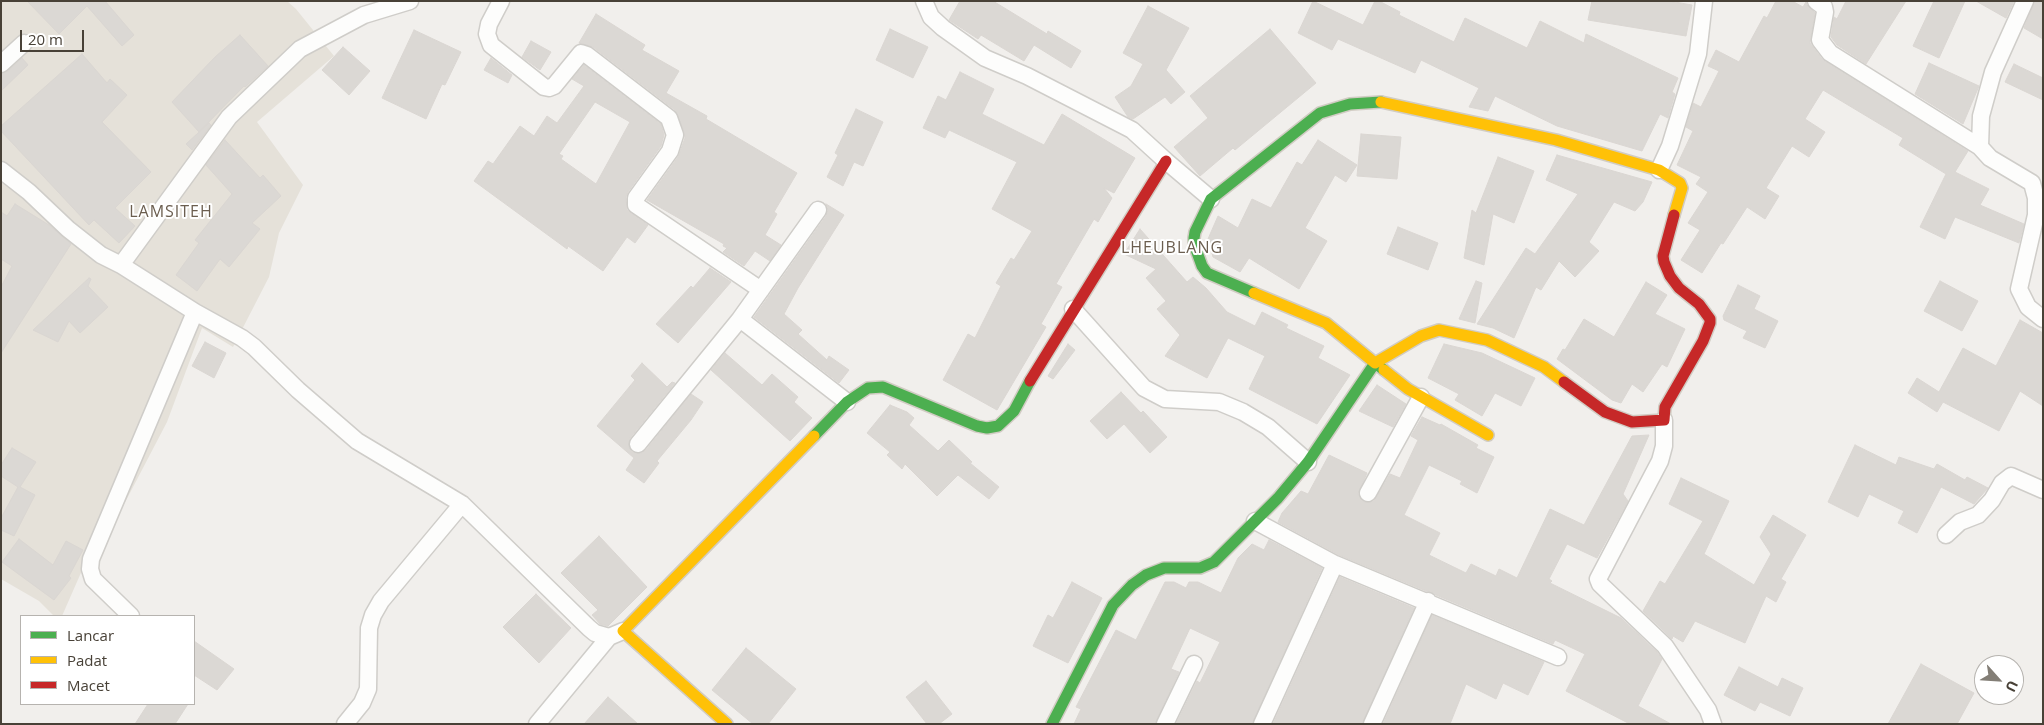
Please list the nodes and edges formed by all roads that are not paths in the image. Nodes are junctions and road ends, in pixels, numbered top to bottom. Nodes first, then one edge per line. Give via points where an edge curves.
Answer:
1 (410, 1) edge
2 (501, 1) edge
3 (924, 1) edge
4 (1704, 1) edge
5 (1816, 1) edge
6 (2025, 1) edge
7 (24, 44) dead end
8 (1, 64) edge
9 (1980, 147) junction
10 (1166, 161) junction
11 (1, 170) edge
12 (1659, 170) junction
13 (2039, 198) edge
14 (1211, 199) junction
15 (818, 210) dead end
16 (121, 264) junction
17 (760, 290) junction
18 (1073, 309) junction
19 (195, 312) junction
20 (740, 319) junction
21 (2043, 319) edge
22 (1375, 362) junction
23 (1421, 397) junction
24 (847, 402) junction
25 (1664, 420) junction
26 (1488, 435) dead end
27 (638, 444) dead end
28 (1308, 462) junction
29 (2043, 490) edge
30 (1368, 493) dead end
31 (462, 504) junction
32 (1255, 521) junction
33 (1946, 535) dead end
34 (1335, 564) junction
35 (1428, 601) junction
36 (130, 615) edge
37 (616, 634) junction
38 (1558, 657) dead end
39 (1194, 664) dead end
40 (345, 724) edge
41 (537, 724) edge
42 (728, 724) edge
43 (1052, 724) edge
44 (1165, 724) edge
45 (1262, 724) edge
46 (1372, 724) edge
47 (1713, 724) edge

1 - 16 street via 364,16 300,49 229,117
2 - 17 street via 489,24 487,34 491,45 544,87 554,86 581,53 669,118 675,135 670,152 636,198 636,205
3 - 10 street via 931,17 985,58 1132,130
4 - 12 street via 1698,54 1670,146
5 - 9 street via 1825,12 1820,40 1830,53
6 - 9 street via 1993,72 1981,116
7 - 8 street
9 - 13 street via 1990,158 2032,183
10 - 14 street
10 - 18 street
11 - 16 street via 68,229 101,254
12 - 14 street via 1556,140 1400,106 1381,102 1350,104 1320,113
12 - 25 street via 1680,183 1682,188 1663,256 1665,267 1679,288 1699,304 1710,319 1703,341 1665,407
13 - 21 street via 2018,289 2028,307
14 - 22 street via 1194,232 1194,244 1208,273 1326,323
15 - 17 street
16 - 19 street
17 - 20 street
18 - 24 street via 1014,411 998,426 978,426 883,387 868,388
18 - 28 street via 1144,388 1165,399 1219,402 1243,412 1268,427
19 - 31 street via 254,346 298,390 357,441
19 - 36 street via 90,559 93,580
20 - 24 street
20 - 27 street
22 - 23 street
22 - 25 street via 1421,336 1439,330 1448,331 1487,340 1544,367 1605,412 1632,422
22 - 28 street
23 - 26 street
23 - 30 street
24 - 37 street
25 - 47 street via 1664,446 1660,461 1598,579 1665,646 1708,710
28 - 32 street
29 - 33 street via 2011,476 1978,515 1960,522
31 - 37 street via 589,628 595,633
31 - 40 street via 373,615 369,628 368,689 362,703
32 - 34 street
32 - 43 street via 1214,562 1200,568 1164,568 1132,584 1113,605
34 - 35 street
34 - 45 street
35 - 38 street
35 - 46 street
37 - 41 street
37 - 42 street
39 - 44 street

